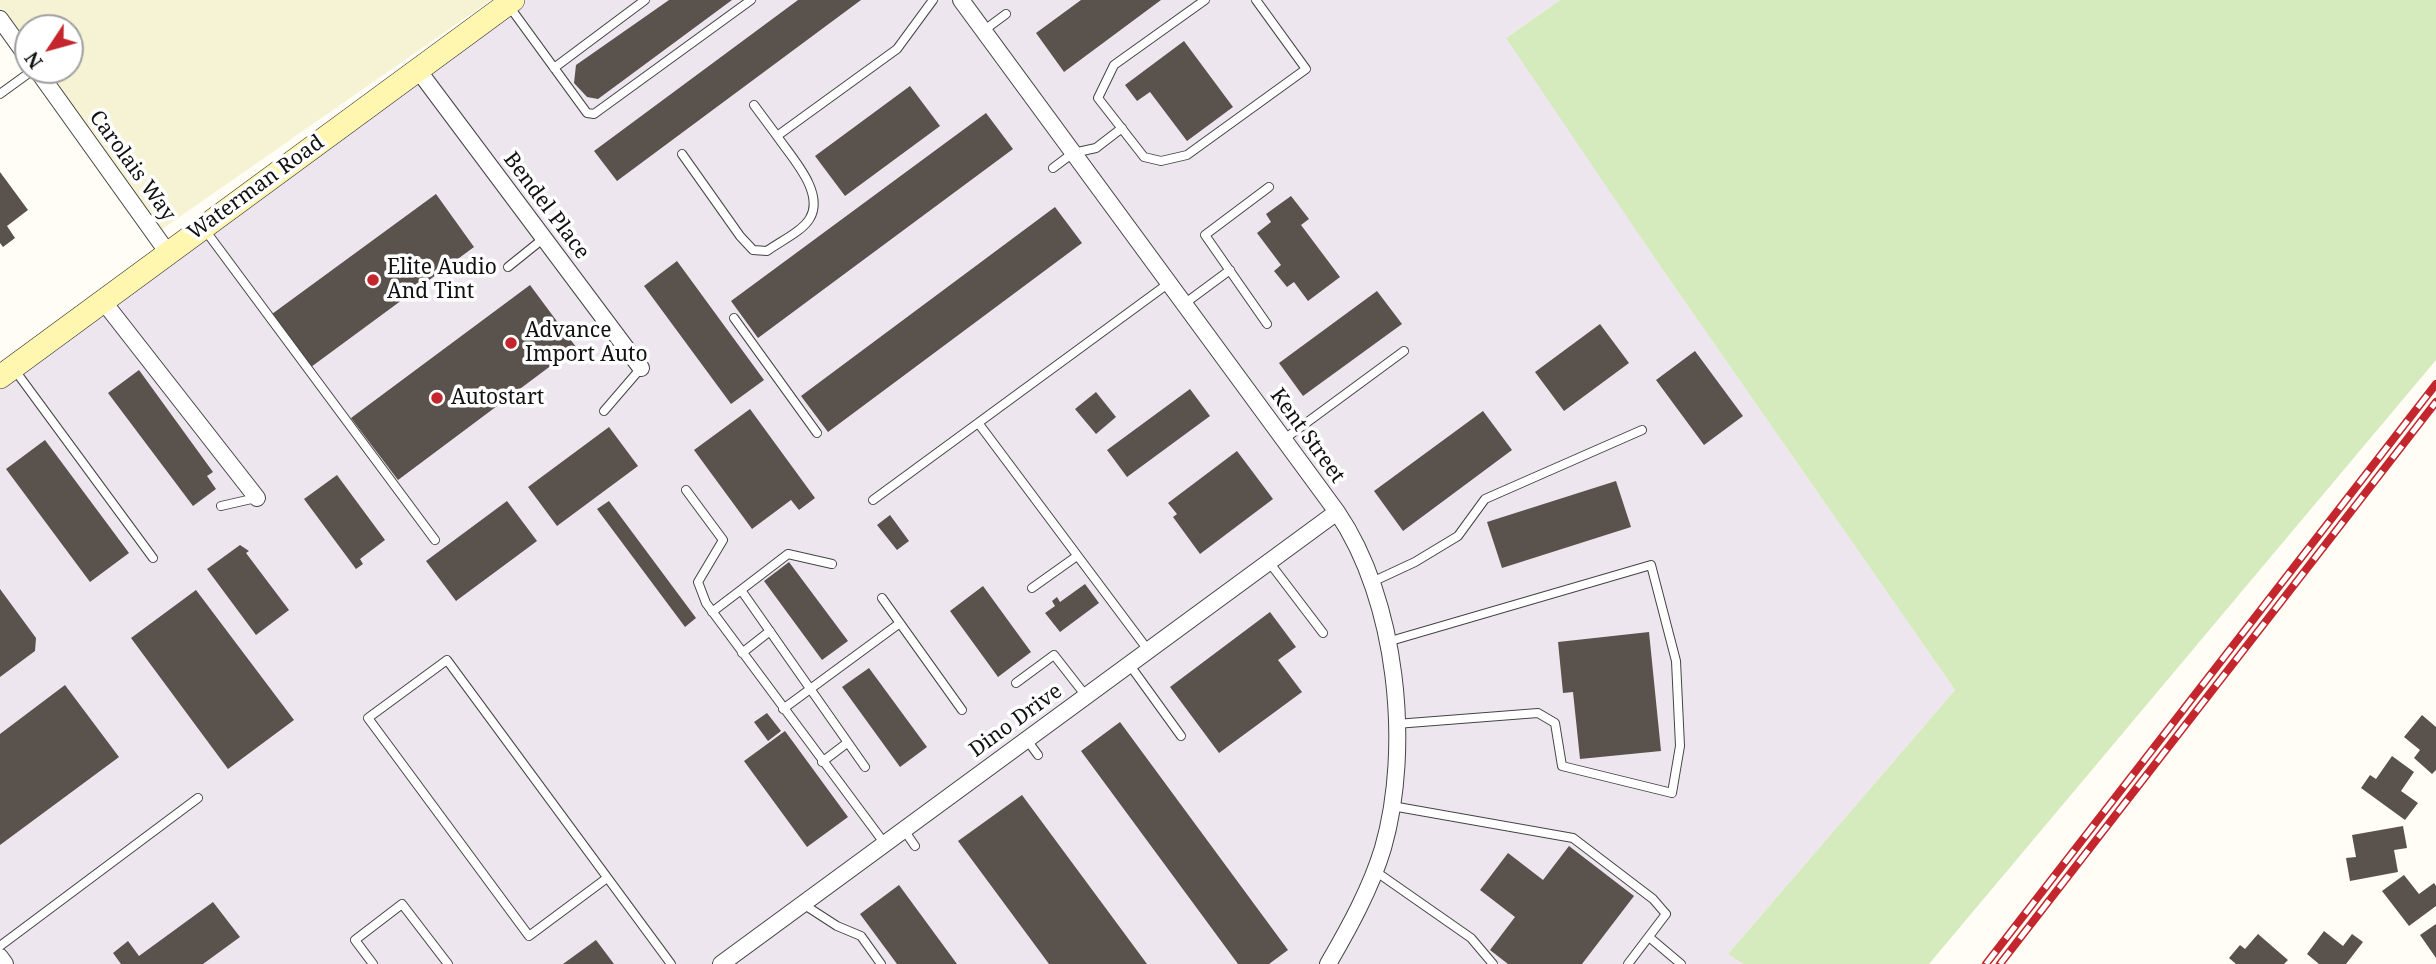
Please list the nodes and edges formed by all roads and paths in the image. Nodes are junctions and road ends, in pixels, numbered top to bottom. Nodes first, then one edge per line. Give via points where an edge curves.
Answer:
1 (645, 0) edge
2 (751, 0) edge
3 (933, 0) edge
4 (961, 0) edge
5 (1205, 0) edge
6 (1256, 0) edge
7 (510, 2) edge
8 (1006, 14) dead end
9 (0, 19) edge
10 (984, 31) junction
11 (14, 38) edge
12 (554, 68) junction
13 (418, 69) junction
14 (15, 84) edge
15 (45, 84) edge
16 (0, 94) edge
17 (754, 105) dead end
18 (1122, 128) junction
19 (777, 136) junction
20 (1073, 153) junction
21 (682, 154) dead end
22 (1053, 168) dead end
23 (1269, 187) dead end
24 (203, 227) junction
25 (544, 238) junction
26 (168, 253) junction
27 (508, 267) dead end
28 (1230, 270) junction
29 (1169, 283) junction
30 (103, 301) junction
31 (1184, 304) junction
32 (734, 318) dead end
33 (1267, 324) dead end
34 (1404, 351) dead end
35 (641, 368) joint
36 (7, 369) edge
37 (604, 411) dead end
38 (979, 424) junction
39 (1642, 430) dead end
40 (817, 433) dead end
41 (1283, 440) junction
42 (686, 490) dead end
43 (257, 498) joint
44 (873, 500) dead end
45 (221, 506) dead end
46 (1337, 512) junction
47 (435, 540) dead end
48 (1077, 556) junction
49 (153, 558) dead end
50 (1269, 562) junction
51 (832, 564) dead end
52 (1372, 582) junction
53 (1032, 587) dead end
54 (741, 590) junction
55 (882, 598) dead end
56 (712, 612) junction
57 (900, 623) junction
58 (770, 631) junction
59 (1323, 632) dead end
60 (1387, 642) junction
61 (1148, 650) junction
62 (742, 653) junction
63 (1129, 664) junction
64 (1016, 683) dead end
65 (810, 689) junction
66 (1086, 696) junction
67 (783, 709) junction
68 (962, 710) dead end
69 (1396, 724) junction
70 (1181, 736) dead end
71 (1027, 740) junction
72 (848, 743) junction
73 (1038, 755) dead end
74 (822, 762) junction
75 (865, 767) dead end
76 (198, 798) dead end
77 (1392, 806) junction
78 (904, 830) junction
79 (885, 844) junction
80 (915, 846) dead end
81 (1374, 870) junction
82 (607, 878) junction
83 (803, 904) junction
84 (1649, 937) junction
85 (0, 946) edge
86 (0, 957) edge
87 (5, 964) edge
88 (373, 964) edge
89 (448, 964) edge
90 (671, 964) edge
91 (721, 964) edge
92 (881, 964) edge
93 (1328, 964) edge
94 (1493, 964) edge
95 (1628, 964) edge
96 (1681, 964) edge

1 - 12 lane
2 - 12 lane via 594,114 587,113
3 - 19 lane via 897,49
4 - 10 street, Kent Street
5 - 18 lane via 1114,65 1098,98
6 - 18 lane via 1306,69 1186,155 1161,161 1144,157
7 - 12 lane
7 - 13 main road, Waterman Road
8 - 10 lane
9 - 11 street
10 - 20 street, Kent Street
13 - 24 main road, Waterman Road
13 - 25 street, Bendel Place
14 - 16 lane
15 - 26 street, Carolais Way
17 - 19 lane
18 - 20 lane via 1096,148
19 - 21 lane via 811,187 814,205 810,220 767,251 753,250 740,236
20 - 22 lane
20 - 29 street, Kent Street
23 - 28 lane via 1205,235
24 - 26 main road, Waterman Road
24 - 47 lane
25 - 27 lane
25 - 35 street, Bendel Place
26 - 30 main road, Waterman Road
28 - 31 lane
28 - 33 lane
29 - 31 street, Kent Street
29 - 38 lane
30 - 36 main road, Waterman Road
30 - 43 street via 139,356
31 - 41 street, Kent Street
32 - 40 lane
34 - 41 lane
35 - 37 lane
36 - 49 lane
38 - 44 lane
38 - 48 lane
39 - 52 lane via 1485,499 1458,536
41 - 46 street, Kent Street
42 - 56 lane via 723,540 698,582
43 - 45 lane
46 - 50 street, Dino Drive
46 - 52 street, Kent Street
48 - 53 lane
48 - 61 lane
50 - 59 lane
50 - 61 street, Dino Drive
51 - 54 lane via 788,554
52 - 60 street, Kent Street
54 - 56 lane
54 - 58 lane
55 - 57 lane
56 - 62 lane
57 - 65 lane
57 - 68 lane
58 - 62 lane
58 - 65 lane
60 - 69 street, Kent Street
60 - 69 lane via 1651,565 1676,661 1680,747 1672,793 1562,766 1555,723 1538,713
61 - 63 street, Dino Drive
62 - 67 lane
63 - 66 street, Dino Drive
63 - 70 lane
64 - 66 lane via 1055,655
65 - 67 lane
65 - 72 lane
66 - 71 street, Dino Drive
67 - 74 lane
69 - 77 street, Kent Street
71 - 73 lane
71 - 78 street, Dino Drive
72 - 74 lane
72 - 75 lane
74 - 79 lane
76 - 85 lane
77 - 81 street, Kent Street
77 - 84 lane via 1573,838 1666,914
78 - 79 street, Dino Drive
78 - 80 lane
79 - 83 street, Dino Drive
81 - 93 street, Kent Street
81 - 94 lane via 1471,938
82 - 82 lane via 447,660 368,718 529,936
82 - 90 lane
83 - 91 street, Dino Drive
83 - 92 lane via 861,936
84 - 95 lane
84 - 96 lane
86 - 87 street
88 - 89 lane via 355,940 402,904

